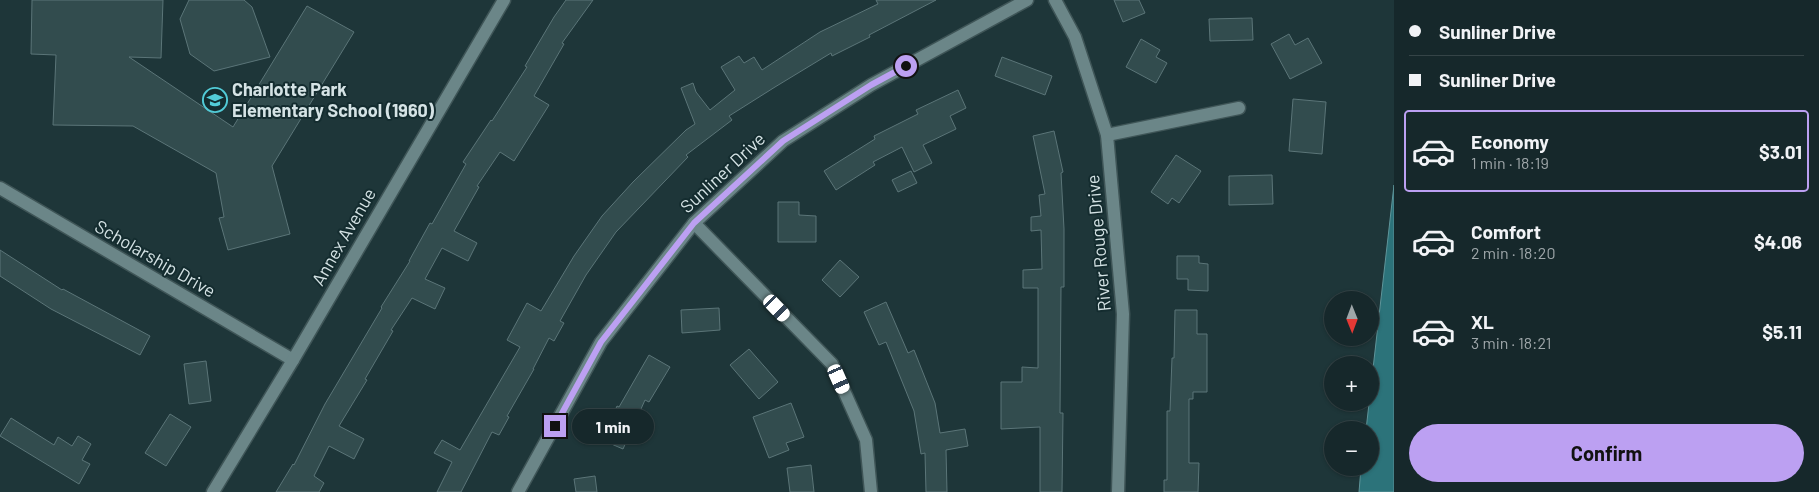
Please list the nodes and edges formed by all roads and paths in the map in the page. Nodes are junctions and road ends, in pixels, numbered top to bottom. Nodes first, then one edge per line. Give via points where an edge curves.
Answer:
1 (504, 0) edge
2 (1028, 0) edge
3 (1055, 0) edge
4 (1239, 108) dead end
5 (1106, 134) junction
6 (0, 188) edge
7 (694, 223) junction
8 (293, 360) junction
9 (213, 492) edge
10 (518, 492) edge
11 (871, 492) edge
12 (1118, 492) edge

1 - 8 street, Annex Avenue
2 - 7 street, Sunliner Drive via 871,85 783,141
3 - 5 street, River Rouge Drive via 1075,37
4 - 5 street
5 - 12 street, River Rouge Drive via 1123,314
6 - 8 street, Scholarship Drive
7 - 10 street, Sunliner Drive via 601,342
7 - 11 street via 832,364 866,440
8 - 9 street, Annex Avenue

